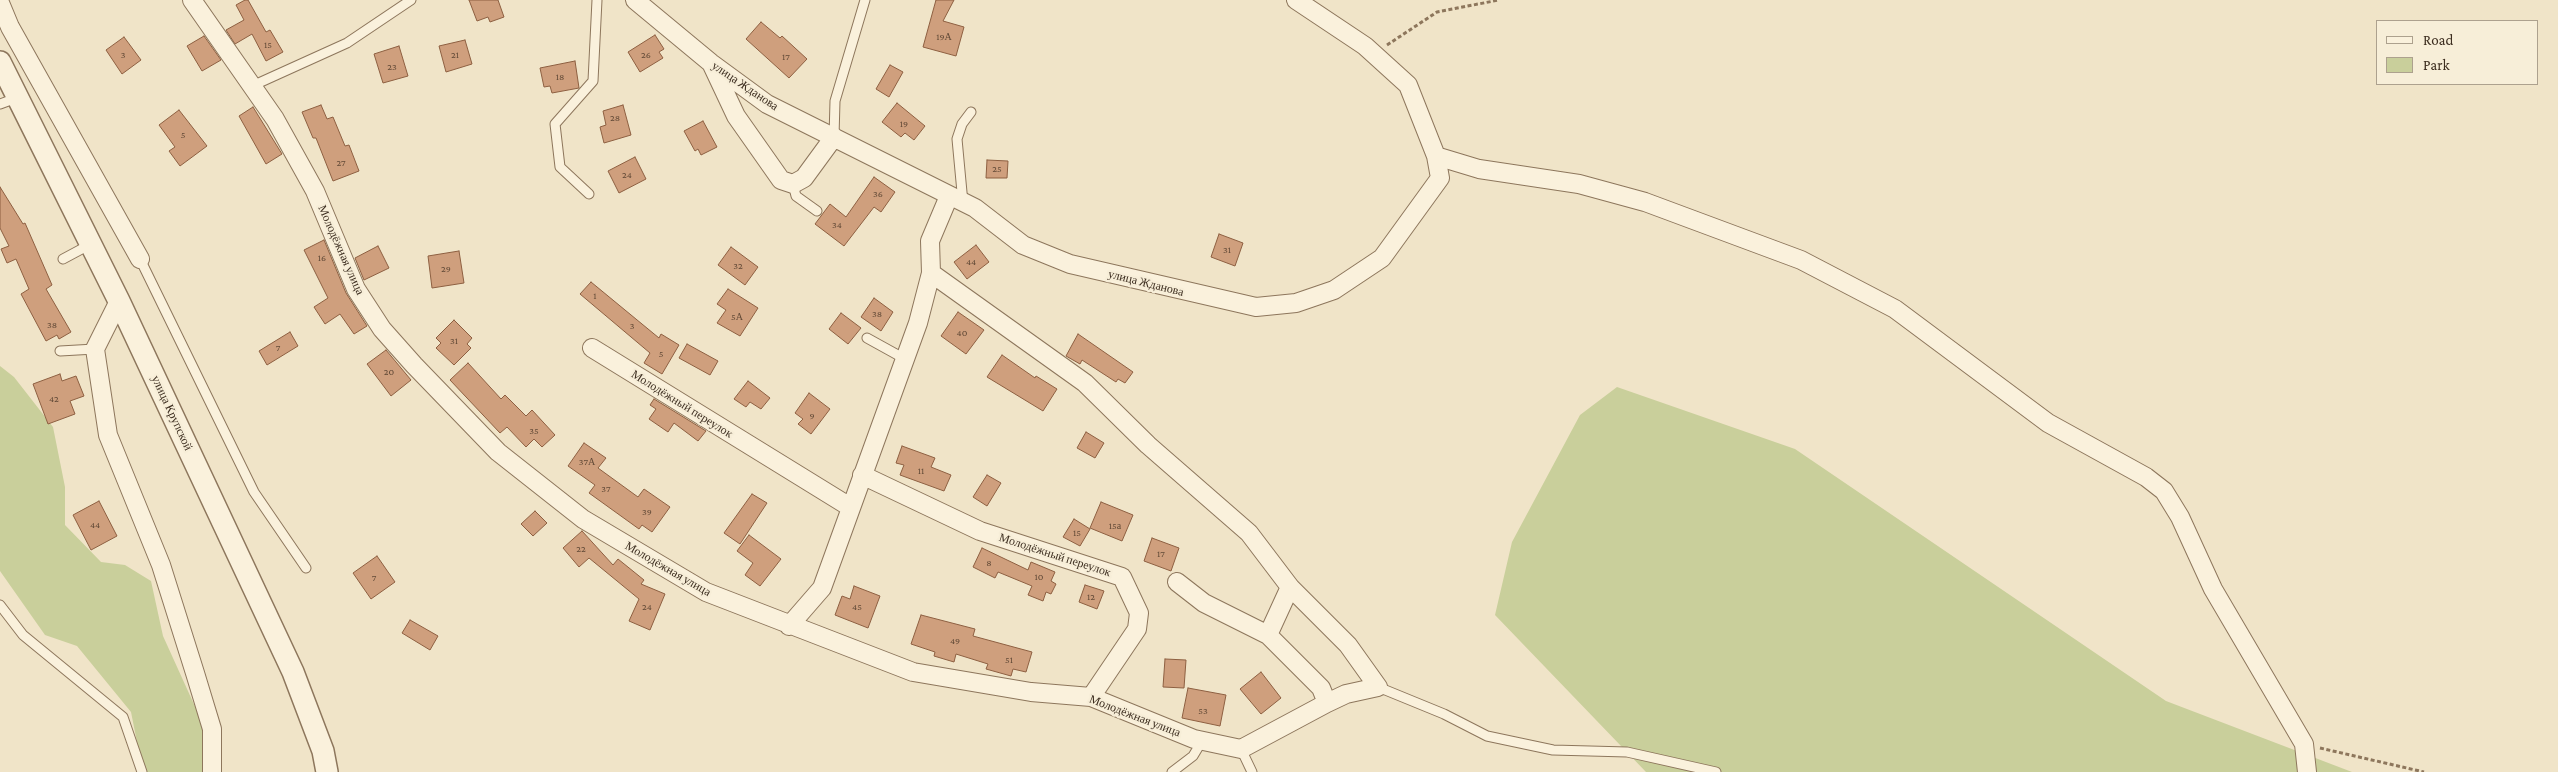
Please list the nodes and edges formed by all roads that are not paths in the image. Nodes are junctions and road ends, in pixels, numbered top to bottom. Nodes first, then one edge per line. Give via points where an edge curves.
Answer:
1 (192, 0) edge
2 (411, 0) edge
3 (597, 0) edge
4 (635, 0) edge
5 (865, 0) edge
6 (1296, 0) edge
7 (0, 3) edge
8 (0, 62) edge
9 (711, 63) junction
10 (252, 86) junction
11 (10, 101) edge
12 (767, 104) junction
13 (971, 112) dead end
14 (736, 116) junction
15 (834, 137) junction
16 (1436, 156) junction
17 (793, 184) junction
18 (589, 194) dead end
19 (956, 199) junction
20 (817, 211) dead end
21 (91, 244) junction
22 (63, 259) dead end
23 (140, 259) joint
24 (931, 273) junction
25 (119, 301) junction
26 (867, 338) dead end
27 (592, 348) dead end
28 (95, 349) junction
29 (60, 351) dead end
30 (905, 358) junction
31 (862, 475) junction
32 (850, 507) junction
33 (306, 568) dead end
34 (1177, 582) dead end
35 (1290, 587) junction
36 (0, 605) edge
37 (789, 626) junction
38 (1268, 635) junction
39 (1378, 687) junction
40 (1090, 697) junction
41 (1327, 703) junction
42 (1202, 741) junction
43 (1241, 749) junction
44 (142, 772) edge
45 (212, 772) edge
46 (327, 772) edge
47 (1172, 772) edge
48 (1252, 772) edge
49 (1716, 772) edge
50 (2307, 772) edge

1 - 10 street, Молодёжная улица
2 - 10 lane via 347,43
3 - 18 lane via 593,81 555,124 560,167
4 - 9 street, улица Жданова
5 - 15 lane via 836,101
6 - 16 street, улица Жданова via 1374,54 1408,85
7 - 23 street via 10,28
8 - 11 street, улица Крупской
9 - 12 street, улица Жданова
9 - 14 street
10 - 37 street, Молодёжная улица via 275,119 315,191 356,289 382,329 498,452 583,519 706,592
11 - 21 street, улица Крупской
12 - 14 street via 752,104
12 - 15 street, улица Жданова
13 - 19 lane via 957,139
14 - 17 street via 780,180
15 - 17 street via 804,178
15 - 19 street, улица Жданова
16 - 19 street, улица Жданова via 1440,178 1382,258 1334,290 1296,303 1256,307 1070,264 1023,245 975,208
16 - 50 street via 1479,169 1579,184 1645,202 1801,260 1895,309 2048,423 2146,477 2164,491 2180,517 2213,589 2304,744
17 - 20 lane via 796,196
19 - 24 street via 930,240
21 - 22 lane
21 - 25 street, улица Крупской
23 - 33 lane via 254,492
24 - 30 street
24 - 35 street via 1085,384 1148,445 1249,533
25 - 28 street
25 - 46 street, улица Крупской via 293,672 323,751
26 - 30 lane
27 - 32 street, Молодёжный переулок
28 - 29 lane
28 - 45 street via 108,435 161,565 212,729
30 - 31 street
31 - 32 street
31 - 40 street, Молодёжный переулок via 980,531 1122,577 1139,613 1137,630
32 - 37 street via 822,588
34 - 38 street via 1204,603
35 - 38 street
35 - 39 street via 1348,645
36 - 44 lane via 23,635 123,717
37 - 40 street, Молодёжная улица via 913,672 1031,692
38 - 41 street via 1321,688
39 - 41 street via 1346,694
39 - 49 lane via 1487,736 1553,750 1627,752
40 - 42 street, Молодёжная улица
41 - 43 street
42 - 43 street, Молодёжная улица
42 - 47 lane via 1193,756
43 - 48 lane

